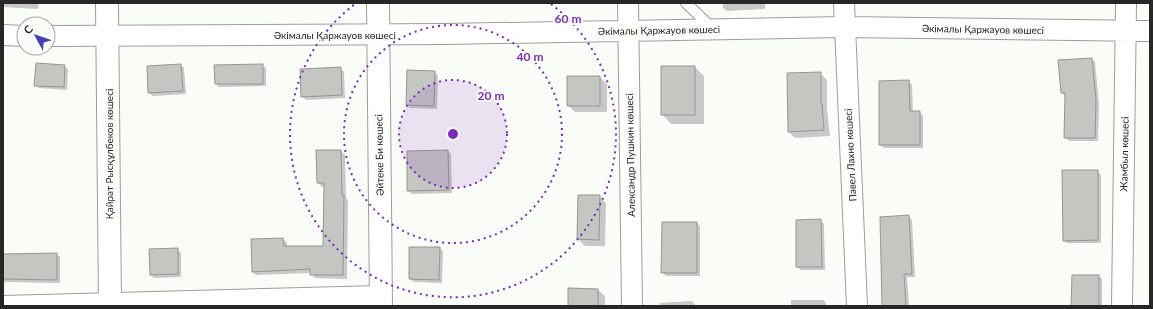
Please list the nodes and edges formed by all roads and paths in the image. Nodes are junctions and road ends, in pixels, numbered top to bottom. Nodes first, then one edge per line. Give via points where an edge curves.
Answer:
1 (107, 3) edge
2 (378, 3) edge
3 (628, 3) edge
4 (686, 3) edge
5 (844, 3) edge
6 (1126, 3) edge
7 (844, 27) junction
8 (713, 29) junction
9 (628, 31) junction
10 (1126, 31) junction
11 (1150, 31) edge
12 (378, 35) junction
13 (3, 36) edge
14 (16, 36) edge
15 (56, 36) edge
16 (108, 36) junction
17 (381, 301) edge
18 (110, 305) edge
19 (3, 306) edge
20 (632, 306) edge
21 (857, 306) edge
22 (1122, 306) edge

1 - 16 street, Қайрат Рысқұлбеков көшесі
2 - 12 street, Әйтеке Би көшесі
3 - 9 street, Александр Пушкин көшесі
4 - 8 lane
5 - 7 street, Павел Лахно көшесі
6 - 10 street, Жамбыл көшесі
7 - 8 street, Әкімалы Қаржауов көшесі
7 - 10 street, Әкімалы Қаржауов көшесі
7 - 21 street, Павел Лахно көшесі
8 - 9 street, Әкімалы Қаржауов көшесі
9 - 12 street, Әкімалы Қаржауов көшесі
9 - 20 street, Александр Пушкин көшесі
10 - 11 street, Әкімалы Қаржауов көшесі
10 - 22 street, Жамбыл көшесі
12 - 16 street, Әкімалы Қаржауов көшесі
12 - 17 street, Әйтеке Би көшесі
13 - 14 street
15 - 16 street, Әкімалы Қаржауов көшесі
16 - 18 street, Қайрат Рысқұлбеков көшесі
17 - 18 street
18 - 19 street

